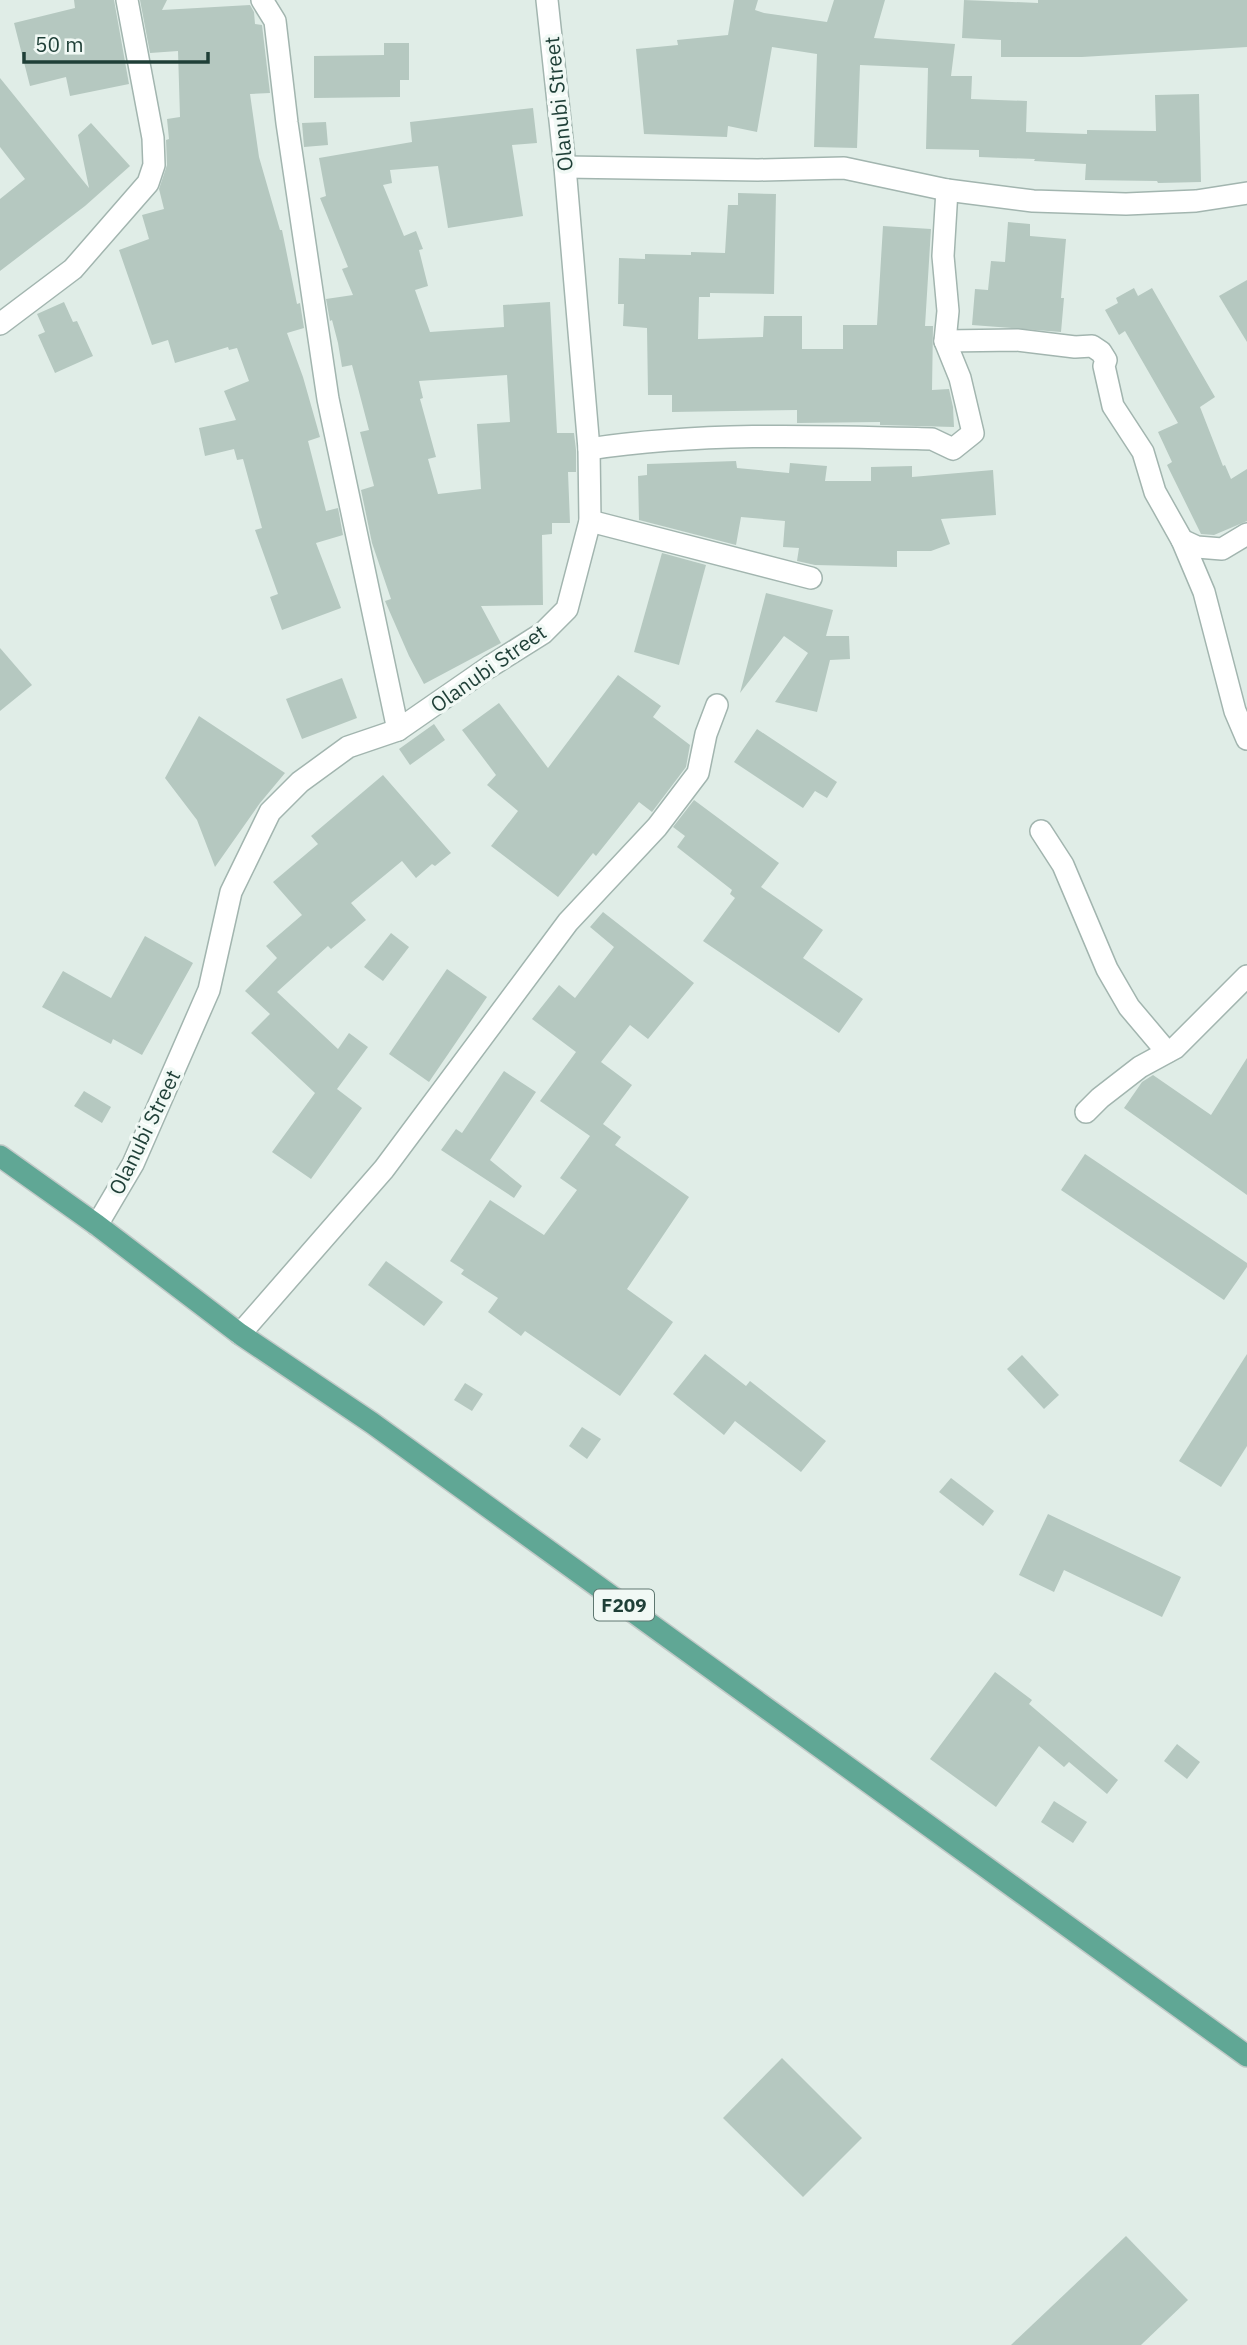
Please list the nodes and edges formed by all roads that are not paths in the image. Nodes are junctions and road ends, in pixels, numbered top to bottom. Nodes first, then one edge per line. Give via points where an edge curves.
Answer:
1 (127, 0) edge
2 (262, 0) edge
3 (282, 0) edge
4 (547, 0) edge
5 (275, 21) junction
6 (565, 167) junction
7 (947, 190) junction
8 (1247, 193) edge
9 (0, 324) edge
10 (944, 341) junction
11 (589, 449) junction
12 (590, 522) junction
13 (1247, 534) edge
14 (1182, 540) junction
15 (811, 578) dead end
16 (717, 705) dead end
17 (398, 730) junction
18 (1247, 739) edge
19 (1041, 831) dead end
20 (1247, 976) edge
21 (1167, 1052) junction
22 (1086, 1112) dead end
23 (0, 1156) edge
24 (97, 1225) junction
25 (240, 1334) junction
26 (1247, 2056) edge

1 - 9 street via 153,138 154,165 148,183 73,269
2 - 5 street
3 - 5 street
4 - 6 street, Olanubi Street
5 - 17 street via 328,399
6 - 7 street via 844,169
6 - 11 street, Olanubi Street
7 - 8 street via 1033,201 1126,204
7 - 10 street
10 - 11 street via 960,378 973,433 953,449 932,439 755,436 642,441
10 - 14 street via 1017,340 1091,346 1101,352 1113,405 1143,452 1156,492
11 - 12 street, Olanubi Street
12 - 15 street
12 - 17 street, Olanubi Street via 567,609 543,633
13 - 14 street via 1222,550
14 - 18 street via 1204,592 1235,711
16 - 25 street via 698,773 657,827 568,922 384,1169
17 - 24 street, Olanubi Street via 348,747 300,782 270,812 231,892 209,990 133,1164
19 - 21 street via 1063,865 1107,968 1129,1007
20 - 21 street
21 - 22 street via 1140,1067
23 - 24 main road, F209
24 - 25 main road, F209
25 - 26 main road, F209 via 372,1423

